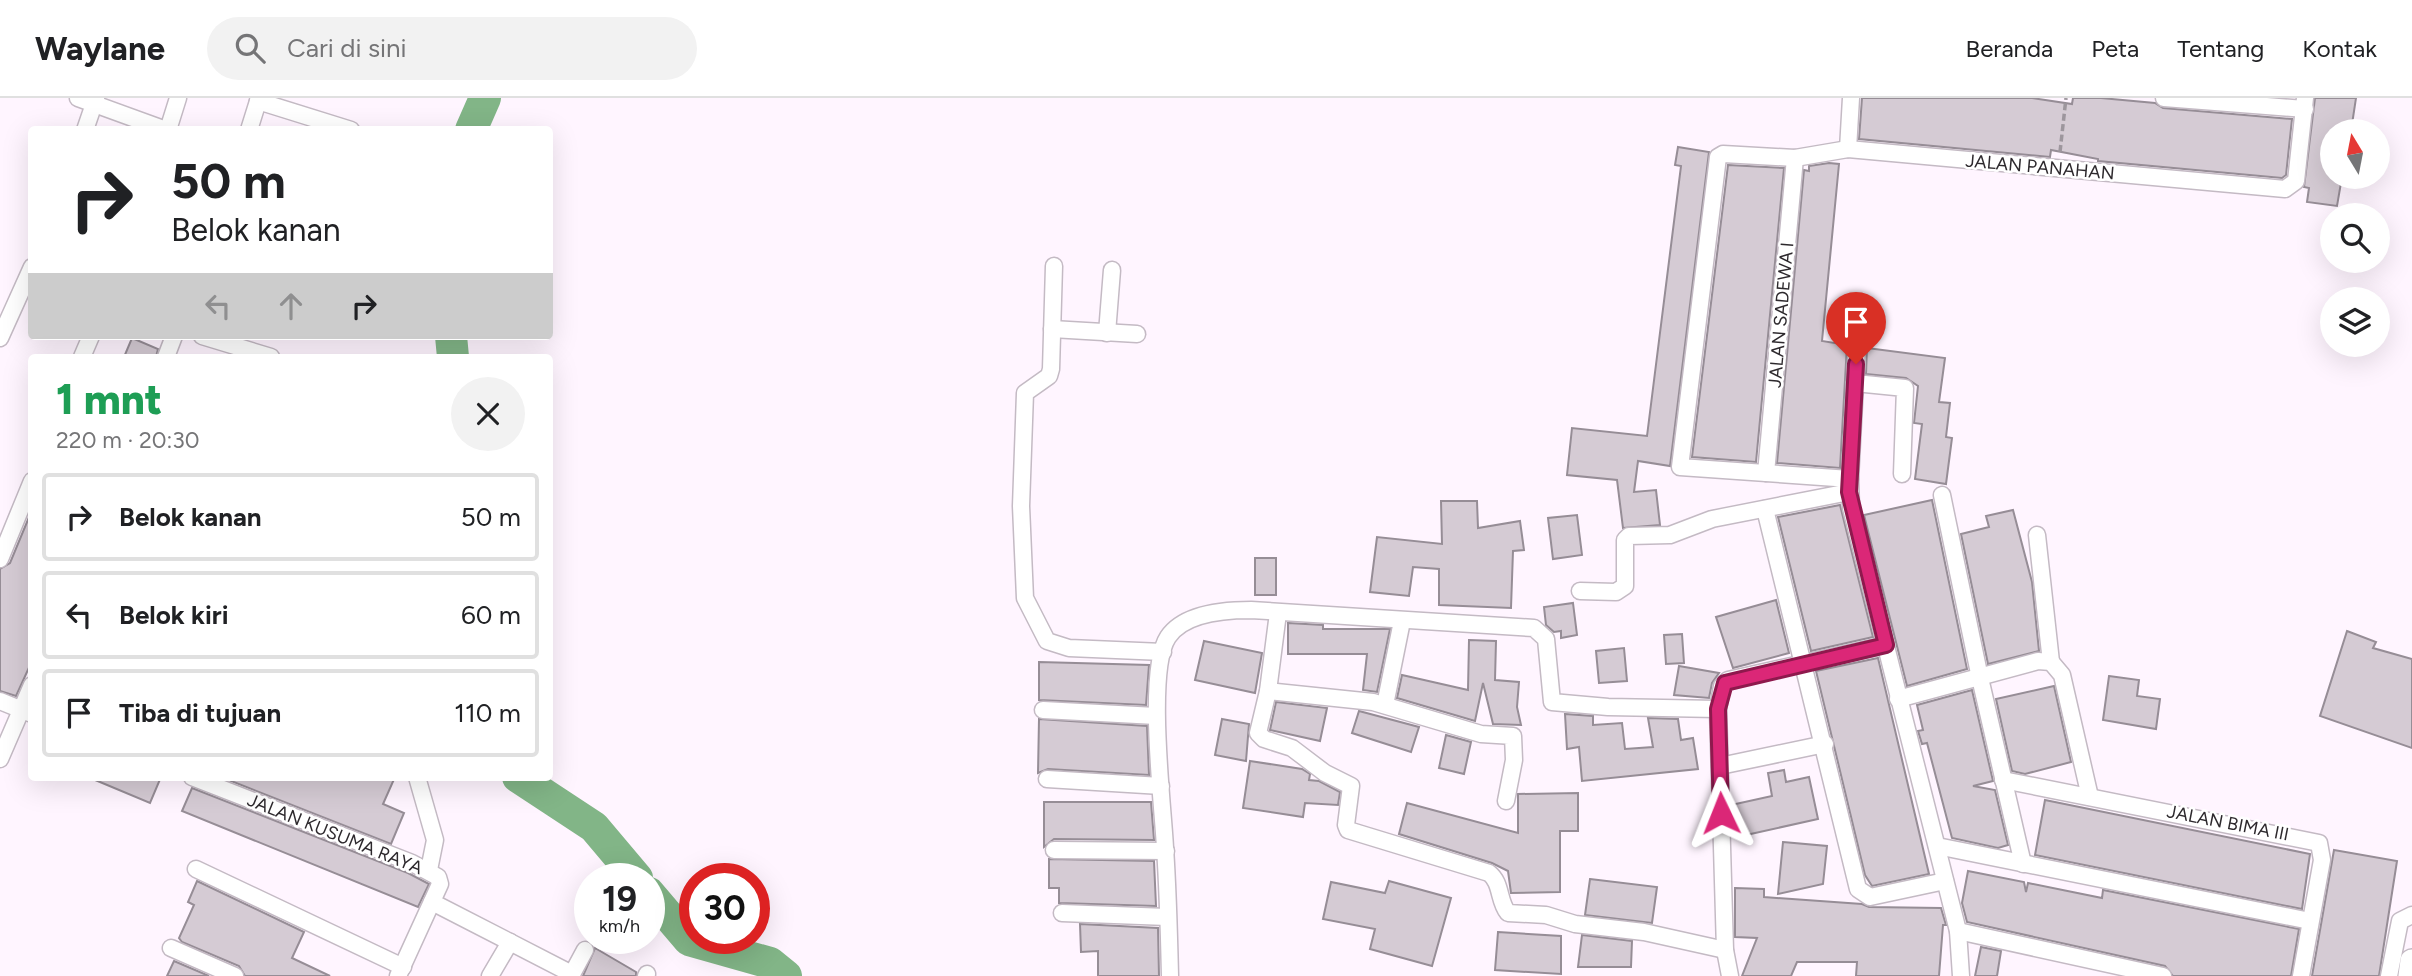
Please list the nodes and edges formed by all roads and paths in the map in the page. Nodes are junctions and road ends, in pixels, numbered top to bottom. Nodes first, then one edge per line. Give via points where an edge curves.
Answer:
1 (78, 98) edge
2 (178, 98) edge
3 (1851, 98) edge
4 (2066, 98) edge
5 (2164, 98) edge
6 (2171, 98) edge
7 (259, 99) edge
8 (96, 100) edge
9 (2305, 103) edge
10 (86, 126) edge
11 (158, 126) edge
12 (168, 126) edge
13 (250, 126) edge
14 (340, 126) edge
15 (1848, 149) junction
16 (1795, 158) junction
17 (2059, 169) junction
18 (1054, 266) dead end
19 (1112, 270) dead end
20 (28, 276) edge
21 (1052, 330) junction
22 (1107, 333) junction
23 (1137, 334) dead end
24 (0, 338) edge
25 (215, 340) edge
26 (1857, 346) dead end
27 (261, 354) edge
28 (1855, 383) junction
29 (1766, 473) junction
30 (1902, 474) dead end
31 (1850, 486) junction
32 (28, 491) edge
33 (1942, 495) dead end
34 (1765, 509) junction
35 (2037, 535) dead end
36 (0, 559) edge
37 (1580, 591) dead end
38 (1278, 613) junction
39 (1402, 621) junction
40 (1886, 645) junction
41 (1163, 652) junction
42 (2051, 662) junction
43 (1804, 664) junction
44 (1980, 678) junction
45 (1268, 691) junction
46 (1898, 699) junction
47 (0, 701) edge
48 (1385, 705) junction
49 (1718, 709) junction
50 (1043, 710) dead end
51 (26, 712) edge
52 (1156, 716) junction
53 (1825, 744) junction
54 (0, 759) edge
55 (1720, 766) junction
56 (1047, 779) dead end
57 (2003, 780) junction
58 (202, 781) edge
59 (418, 781) edge
60 (1161, 786) junction
61 (2090, 797) junction
62 (1506, 801) dead end
63 (1937, 846) junction
64 (1054, 850) dead end
65 (1166, 851) junction
66 (2023, 864) junction
67 (196, 869) dead end
68 (434, 874) junction
69 (1945, 881) junction
70 (432, 902) junction
71 (1062, 913) dead end
72 (2412, 915) edge
73 (1167, 917) junction
74 (2310, 921) junction
75 (1958, 931) junction
76 (510, 942) junction
77 (171, 948) dead end
78 (1725, 950) junction
79 (584, 954) edge
80 (2412, 961) edge
81 (401, 972) edge
82 (572, 975) edge
83 (235, 976) edge
84 (490, 976) edge
85 (1170, 976) edge
86 (1730, 976) edge
87 (1961, 976) edge
88 (2163, 976) edge
89 (2301, 976) edge
90 (2389, 976) edge
91 (2410, 976) edge

1 - 8 street
2 - 12 street
3 - 15 street
4 - 17 path
5 - 6 street
6 - 9 street
7 - 13 street
7 - 14 street
8 - 10 street
8 - 11 street
9 - 17 street, JALAN PANAHAN via 2296,181 2285,189
15 - 16 street, JALAN PANAHAN
15 - 17 street, JALAN PANAHAN
16 - 29 street, JALAN SADEWA I
16 - 29 street, JALAN PANAHAN via 1723,154 1716,160 1680,467
18 - 21 street
19 - 22 street
20 - 24 street
21 - 22 street
21 - 41 street via 1049,376 1025,393 1021,506 1025,598 1047,641 1069,648
22 - 23 street
25 - 27 street
26 - 28 street
28 - 30 street via 1905,388
28 - 31 street
29 - 31 street
31 - 34 street
31 - 40 street
32 - 36 street
33 - 44 street
34 - 37 street via 1712,519 1670,535 1629,536 1624,547 1625,586 1616,592
34 - 43 street
35 - 42 street
38 - 39 street
38 - 41 street via 1233,610 1195,618 1168,636
38 - 45 street
39 - 48 street
39 - 49 street via 1540,631 1546,639 1551,700 1556,703
40 - 43 street
40 - 46 street
41 - 52 street
42 - 44 street via 2038,661
42 - 61 street via 2062,675
43 - 49 street via 1728,680
43 - 53 street
44 - 46 street
44 - 57 street
45 - 48 street
45 - 78 street via 1259,737 1293,748 1325,773 1348,782 1348,830 1489,873 1508,913 1546,915
46 - 63 street
47 - 51 street
48 - 62 street via 1481,734 1513,736 1514,760
49 - 55 street
50 - 52 street
51 - 54 street
52 - 60 street
53 - 55 street
53 - 69 street via 1862,894 1870,897
55 - 78 street
56 - 60 street
57 - 61 street, JALAN BIMA III
57 - 66 street
58 - 68 street, JALAN KUSUMA RAYA
59 - 68 street via 435,840
60 - 65 street
61 - 74 street, JALAN BIMA III via 2314,839 2322,860
63 - 66 street
63 - 69 street
64 - 65 street
65 - 73 street
66 - 74 street
67 - 81 street
68 - 70 street via 440,884
69 - 75 street
70 - 76 street
70 - 81 street
71 - 73 street
72 - 90 street via 2400,921
73 - 85 street
74 - 89 street, JALAN BIMA III
75 - 87 street
75 - 88 street
76 - 82 street
76 - 84 street
77 - 83 street
78 - 86 street
79 - 82 street
80 - 91 main road

